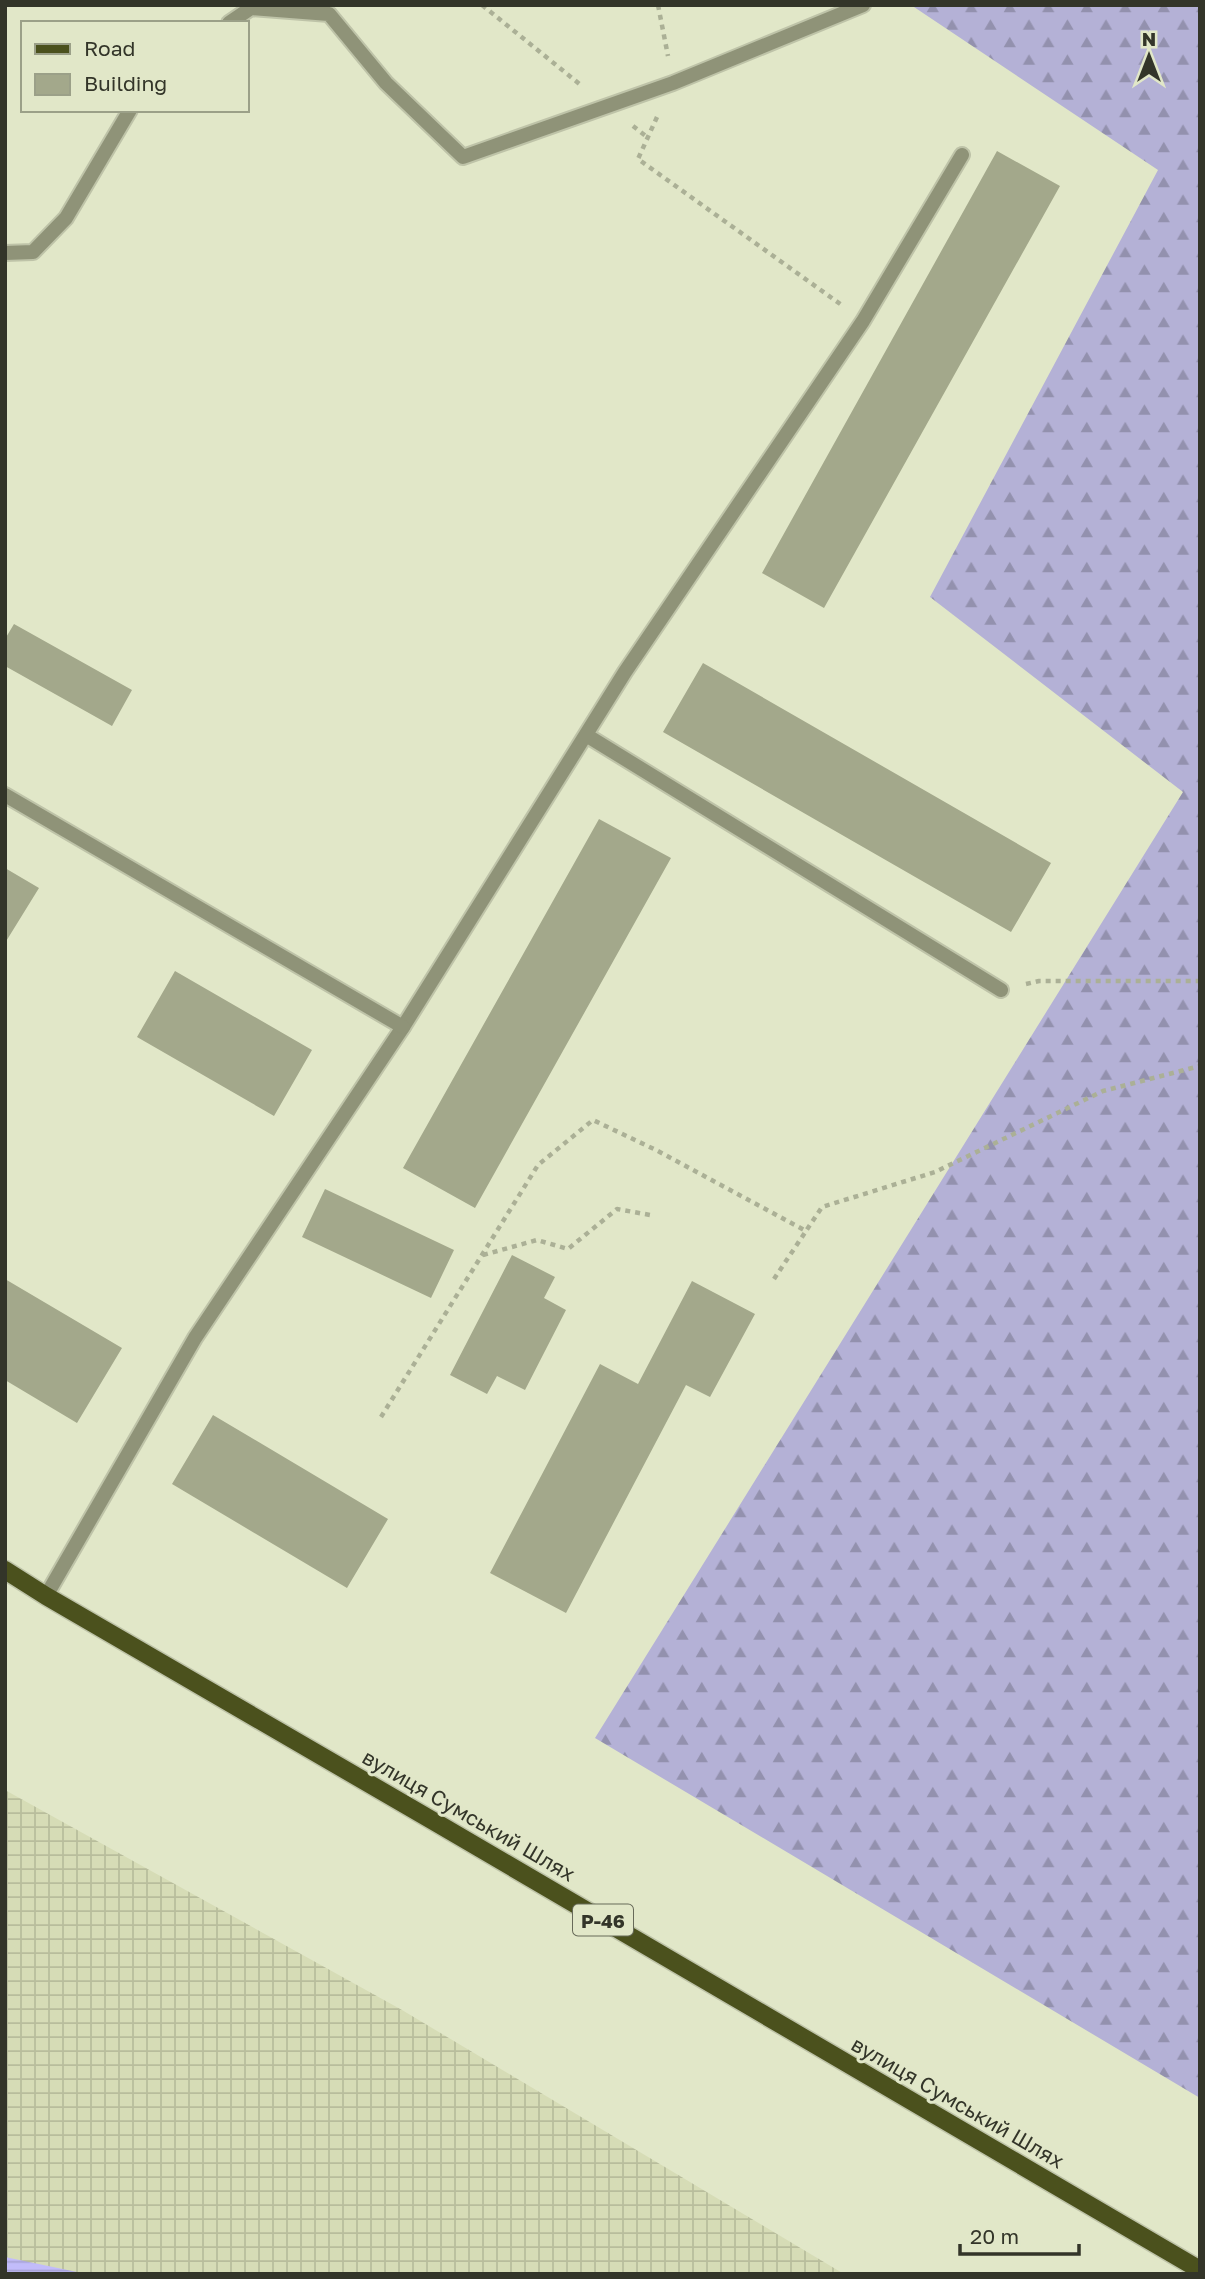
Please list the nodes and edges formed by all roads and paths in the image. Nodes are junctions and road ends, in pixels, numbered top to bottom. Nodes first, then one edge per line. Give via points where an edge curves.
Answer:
1 (482, 5) edge
2 (658, 5) edge
3 (863, 5) edge
4 (232, 21) edge
5 (673, 83) junction
6 (608, 107) junction
7 (129, 112) edge
8 (648, 137) junction
9 (962, 155) dead end
10 (5, 253) edge
11 (863, 321) junction
12 (586, 735) junction
13 (5, 795) edge
14 (1200, 981) edge
15 (1001, 990) joint
16 (403, 1027) junction
17 (1200, 1066) edge
18 (650, 1215) dead end
19 (806, 1231) junction
20 (482, 1255) junction
21 (774, 1279) dead end
22 (381, 1418) dead end
23 (5, 1570) edge
24 (46, 1596) junction
25 (1200, 2270) edge

1 - 6 path
2 - 5 path
3 - 5 street
4 - 6 street via 251,8 329,14 386,83 463,157
5 - 6 street
5 - 8 path
6 - 8 path
7 - 10 street via 66,218 33,252
8 - 11 path via 638,159
9 - 11 street
11 - 12 street
12 - 15 street
12 - 16 street
13 - 16 street
14 - 15 path via 1039,981
16 - 24 street via 195,1338
17 - 19 path via 1103,1091 935,1171 822,1207
18 - 20 path via 617,1209 568,1249 537,1240
19 - 20 path via 593,1120 538,1165
19 - 21 path
20 - 22 path
23 - 24 main road, вулиця Сумський Шлях / Р-46
24 - 25 main road, вулиця Сумський Шлях / Р-46

